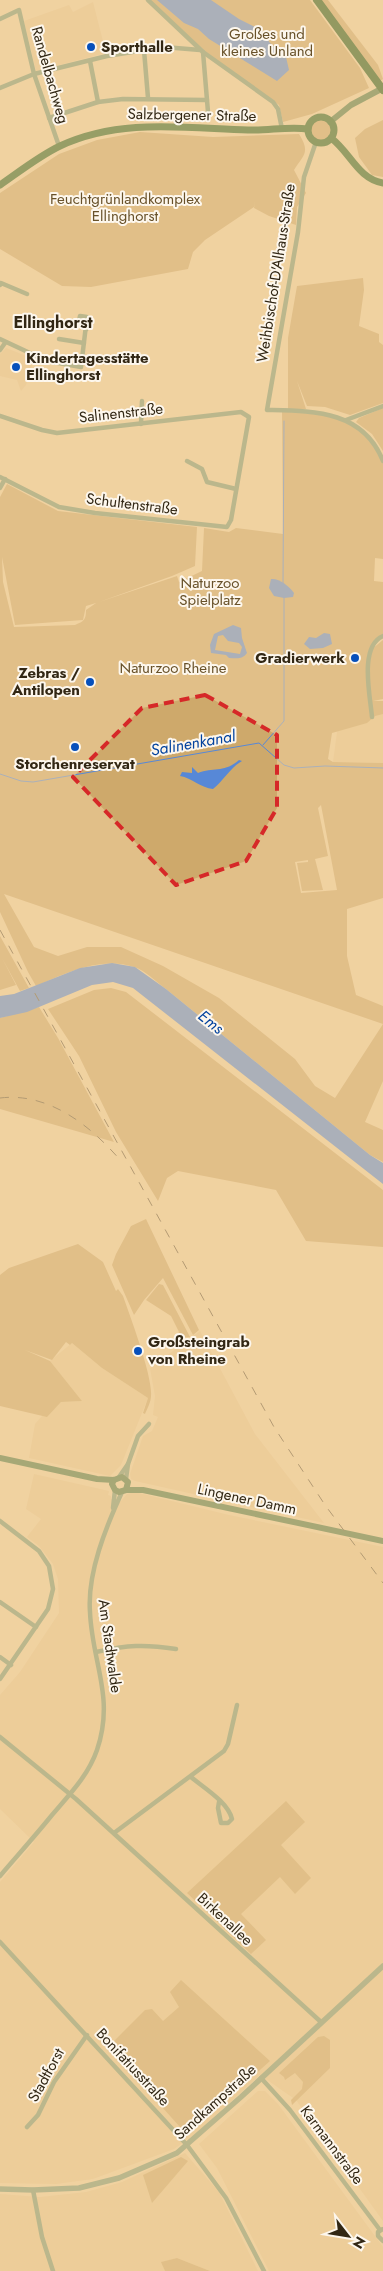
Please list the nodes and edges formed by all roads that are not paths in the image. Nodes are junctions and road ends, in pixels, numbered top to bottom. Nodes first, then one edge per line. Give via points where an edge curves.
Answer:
1 (148, 0) edge
2 (317, 0) edge
3 (0, 18) edge
4 (144, 50) junction
5 (201, 51) junction
6 (90, 61) junction
7 (34, 74) junction
8 (0, 88) edge
9 (383, 89) edge
10 (148, 98) junction
11 (206, 100) junction
12 (98, 102) junction
13 (208, 112) dead end
14 (49, 118) junction
15 (330, 122) junction
16 (282, 129) junction
17 (308, 129) junction
18 (331, 138) junction
19 (316, 142) junction
20 (59, 146) junction
21 (383, 183) edge
22 (0, 186) edge
23 (0, 285) edge
24 (27, 294) dead end
25 (86, 330) dead end
26 (0, 339) edge
27 (59, 339) dead end
28 (5, 343) junction
29 (84, 343) junction
30 (0, 350) edge
31 (142, 401) dead end
32 (383, 406) edge
33 (247, 414) joint
34 (0, 416) edge
35 (346, 420) junction
36 (141, 424) junction
37 (187, 461) dead end
38 (383, 461) edge
39 (0, 477) edge
40 (5, 480) junction
41 (0, 488) edge
42 (236, 488) junction
43 (383, 636) edge
44 (372, 717) dead end
45 (149, 1424) dead end
46 (0, 1458) edge
47 (97, 1479) junction
48 (122, 1479) junction
49 (114, 1488) junction
50 (143, 1490) junction
51 (124, 1491) junction
52 (113, 1508) junction
53 (0, 1521) edge
54 (383, 1541) edge
55 (0, 1602) edge
56 (36, 1627) junction
57 (176, 1650) dead end
58 (96, 1652) junction
59 (0, 1657) edge
60 (11, 1665) junction
61 (0, 1679) edge
62 (236, 1705) dead end
63 (0, 1737) edge
64 (191, 1776) junction
65 (70, 1794) junction
66 (220, 1802) junction
67 (114, 1833) junction
68 (0, 1876) edge
69 (0, 1942) edge
70 (383, 1966) edge
71 (321, 2022) junction
72 (87, 2035) junction
73 (261, 2078) junction
74 (27, 2128) dead end
75 (187, 2145) junction
76 (0, 2189) edge
77 (33, 2190) junction
78 (382, 2230) edge
79 (383, 2241) edge
80 (53, 2271) edge
81 (264, 2271) edge

1 - 5 street
2 - 9 highway
3 - 7 street, Randelbachweg via 19,10
4 - 5 street via 164,46
4 - 6 street
4 - 10 street
5 - 11 street
5 - 16 street via 272,102 278,110
6 - 7 street
6 - 12 street
7 - 8 street
7 - 14 street, Randelbachweg
9 - 15 main road
10 - 11 street
10 - 12 street
11 - 13 street
12 - 14 street
14 - 20 street, Randelbachweg
15 - 17 main road via 317,118
15 - 18 main road via 334,128
16 - 17 main road, Salzbergener Straße
16 - 20 main road, Salzbergener Straße via 254,131 138,126 106,131
17 - 19 main road
18 - 19 main road via 323,143
18 - 21 main road via 346,151 362,173
19 - 35 street, Weihbischof-D'Alhaus-Straße via 304,177 298,232 267,410 307,410
20 - 22 main road, Salzbergener Straße
23 - 24 street
25 - 29 street
26 - 28 street
27 - 29 street
28 - 29 street via 47,360 82,367
28 - 30 street
31 - 36 street
32 - 35 street
33 - 36 street, Salinenstraße
33 - 42 street, Schultenstraße via 249,420
34 - 36 street, Salinenstraße via 57,433
35 - 38 street via 368,437
37 - 42 street via 202,469 207,482
39 - 40 street, Schultenstraße
40 - 41 street
40 - 42 street, Schultenstraße via 59,507 223,527 230,523
43 - 44 street via 374,642 368,654
45 - 48 street via 138,1436
46 - 47 main road, Lingener Damm
47 - 48 main road, Lingener Damm
47 - 49 main road, Lingener Damm
48 - 49 main road
48 - 50 main road, Lingener Damm
48 - 51 main road
49 - 51 main road, Lingener Damm
49 - 52 street, Am Stadtwalde
50 - 51 main road, Lingener Damm
50 - 54 main road, Lingener Damm
51 - 52 street, Am Stadtwalde
52 - 58 street, Am Stadtwalde via 91,1582 90,1612
53 - 56 street via 34,1546 49,1566 53,1579 51,1600
55 - 56 street
56 - 60 street
57 - 58 street via 131,1645
58 - 65 street, Am Stadtwalde via 105,1702 100,1738 87,1771
59 - 60 street
60 - 61 street
62 - 64 street via 224,1751
63 - 65 street, Birkenallee
64 - 66 street
64 - 67 street
65 - 67 street, Birkenallee
65 - 68 street, Am Stadtwalde
66 - 66 street via 230,1811 232,1819 228,1823 220,1823
67 - 71 street, Birkenallee
69 - 72 street, Bonifatiusstraße
70 - 71 street, Sandkampstraße
71 - 73 street, Sandkampstraße
72 - 74 street, Stadtforst
72 - 75 street, Bonifatiusstraße
73 - 75 street, Sandkampstraße
73 - 78 street, Karmannstraße via 290,2110
75 - 77 street, Sandkampstraße via 151,2165 118,2178 79,2188
75 - 81 street, Bonifatiusstraße via 226,2198
76 - 77 street, Sandkampstraße
77 - 80 street via 42,2237
78 - 79 street via 378,2236

